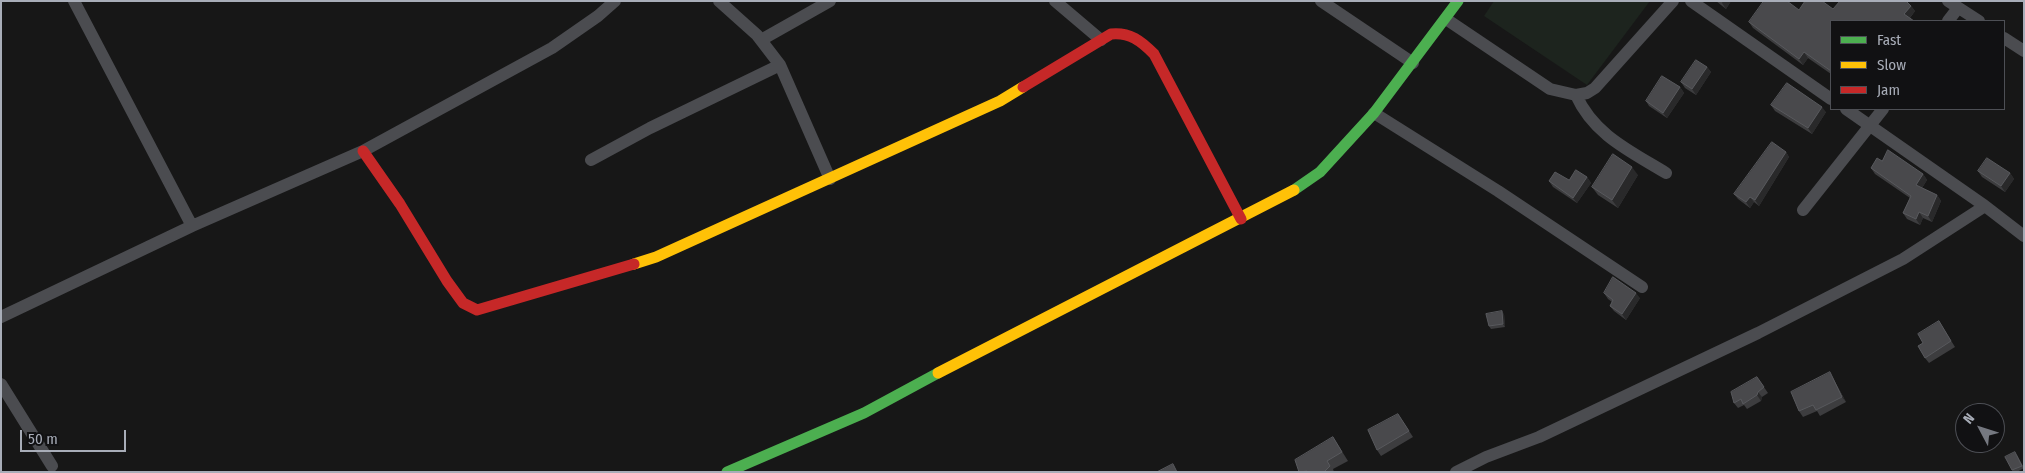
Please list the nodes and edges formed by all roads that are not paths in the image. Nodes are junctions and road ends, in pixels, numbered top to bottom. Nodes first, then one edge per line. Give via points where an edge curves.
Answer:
1 (74, 1) edge
2 (614, 1) edge
3 (719, 1) edge
4 (830, 1) edge
5 (1055, 1) edge
6 (1321, 1) edge
7 (1458, 1) edge
8 (1673, 1) edge
9 (1691, 1) edge
10 (1953, 4) edge
11 (1446, 19) junction
12 (1948, 20) edge
13 (1977, 20) edge
14 (2005, 39) edge
15 (760, 40) junction
16 (1101, 40) junction
17 (2024, 51) edge
18 (1413, 63) junction
19 (780, 65) junction
20 (1576, 95) junction
21 (1830, 98) edge
22 (1847, 110) edge
23 (1882, 110) edge
24 (1374, 113) junction
25 (1871, 126) junction
26 (363, 151) junction
27 (591, 160) dead end
28 (1666, 173) dead end
29 (830, 179) junction
30 (1985, 206) junction
31 (1803, 210) dead end
32 (1241, 219) junction
33 (192, 226) junction
34 (2024, 236) edge
35 (1642, 287) dead end
36 (1, 317) edge
37 (1, 384) edge
38 (52, 466) dead end
39 (727, 472) edge
40 (1456, 472) edge

1 - 33 street
2 - 26 street via 552,48
3 - 15 street
4 - 15 street
5 - 16 street
6 - 18 street
7 - 11 street
8 - 20 street via 1595,88
9 - 21 street
10 - 12 street
10 - 13 street
11 - 18 street
11 - 20 street via 1550,89
14 - 17 street
15 - 19 street
16 - 29 street via 1000,101
16 - 32 street via 1123,32 1140,39 1154,54
18 - 24 street
19 - 27 street
19 - 29 street
20 - 28 street via 1595,126
22 - 25 street
23 - 25 street
24 - 32 street via 1320,172 1299,188
24 - 35 street
25 - 30 street
25 - 31 street
26 - 29 street via 447,281 463,303 477,310 567,286 656,257
26 - 33 street
30 - 34 street
30 - 40 street via 1904,259 1758,333
32 - 39 street via 986,347 864,413
33 - 36 street
37 - 38 street

